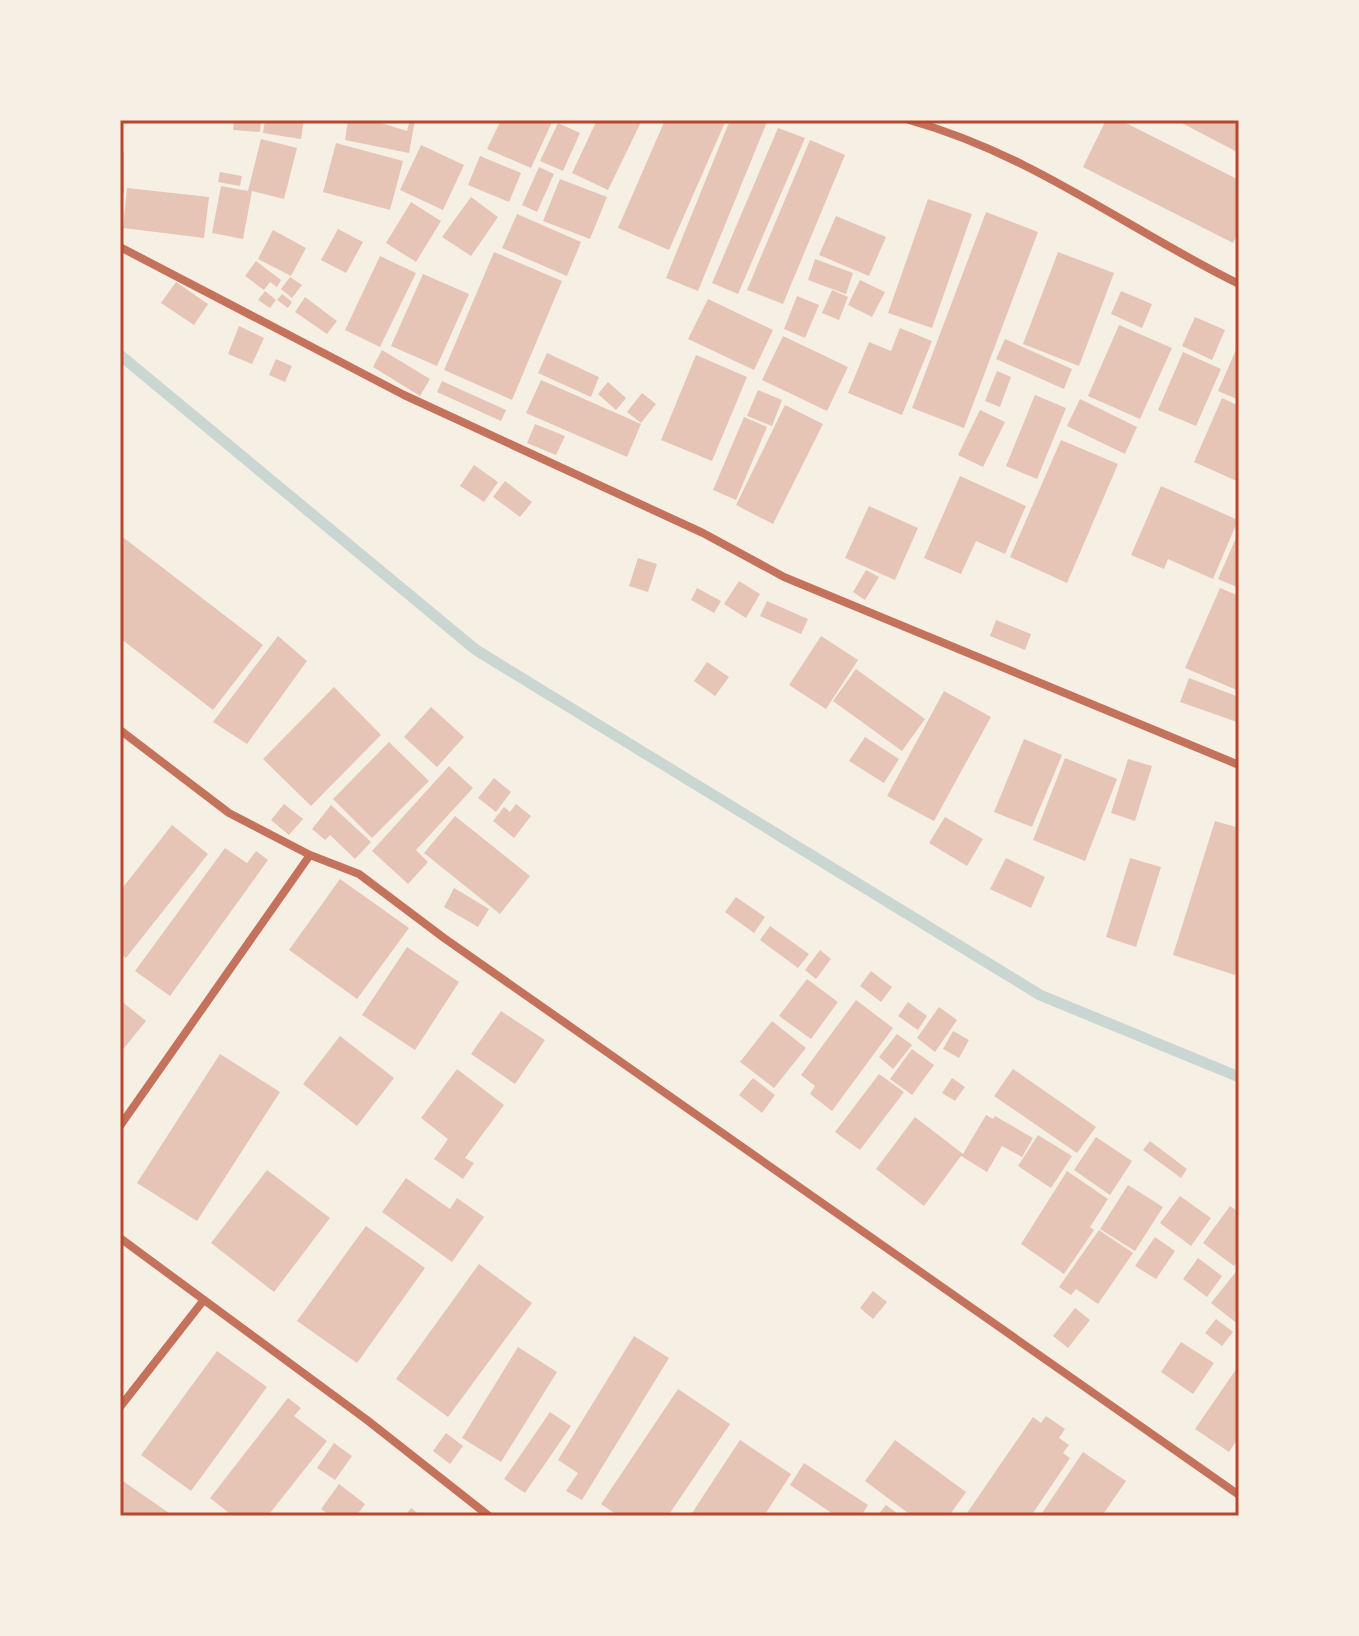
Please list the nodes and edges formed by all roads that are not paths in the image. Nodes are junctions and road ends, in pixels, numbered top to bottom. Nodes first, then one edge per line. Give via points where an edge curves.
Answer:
1 (909, 120) edge
2 (120, 247) edge
3 (1239, 284) edge
4 (120, 730) edge
5 (1239, 765) edge
6 (310, 855) junction
7 (120, 1126) edge
8 (120, 1238) edge
9 (203, 1301) junction
10 (120, 1407) edge
11 (1239, 1495) edge
12 (489, 1516) edge

1 - 3 street via 959,134 1059,180
2 - 5 street via 404,395 703,533 784,577
4 - 6 street via 229,813
6 - 7 street
6 - 11 street via 359,874
8 - 9 street
9 - 10 street
9 - 12 street

